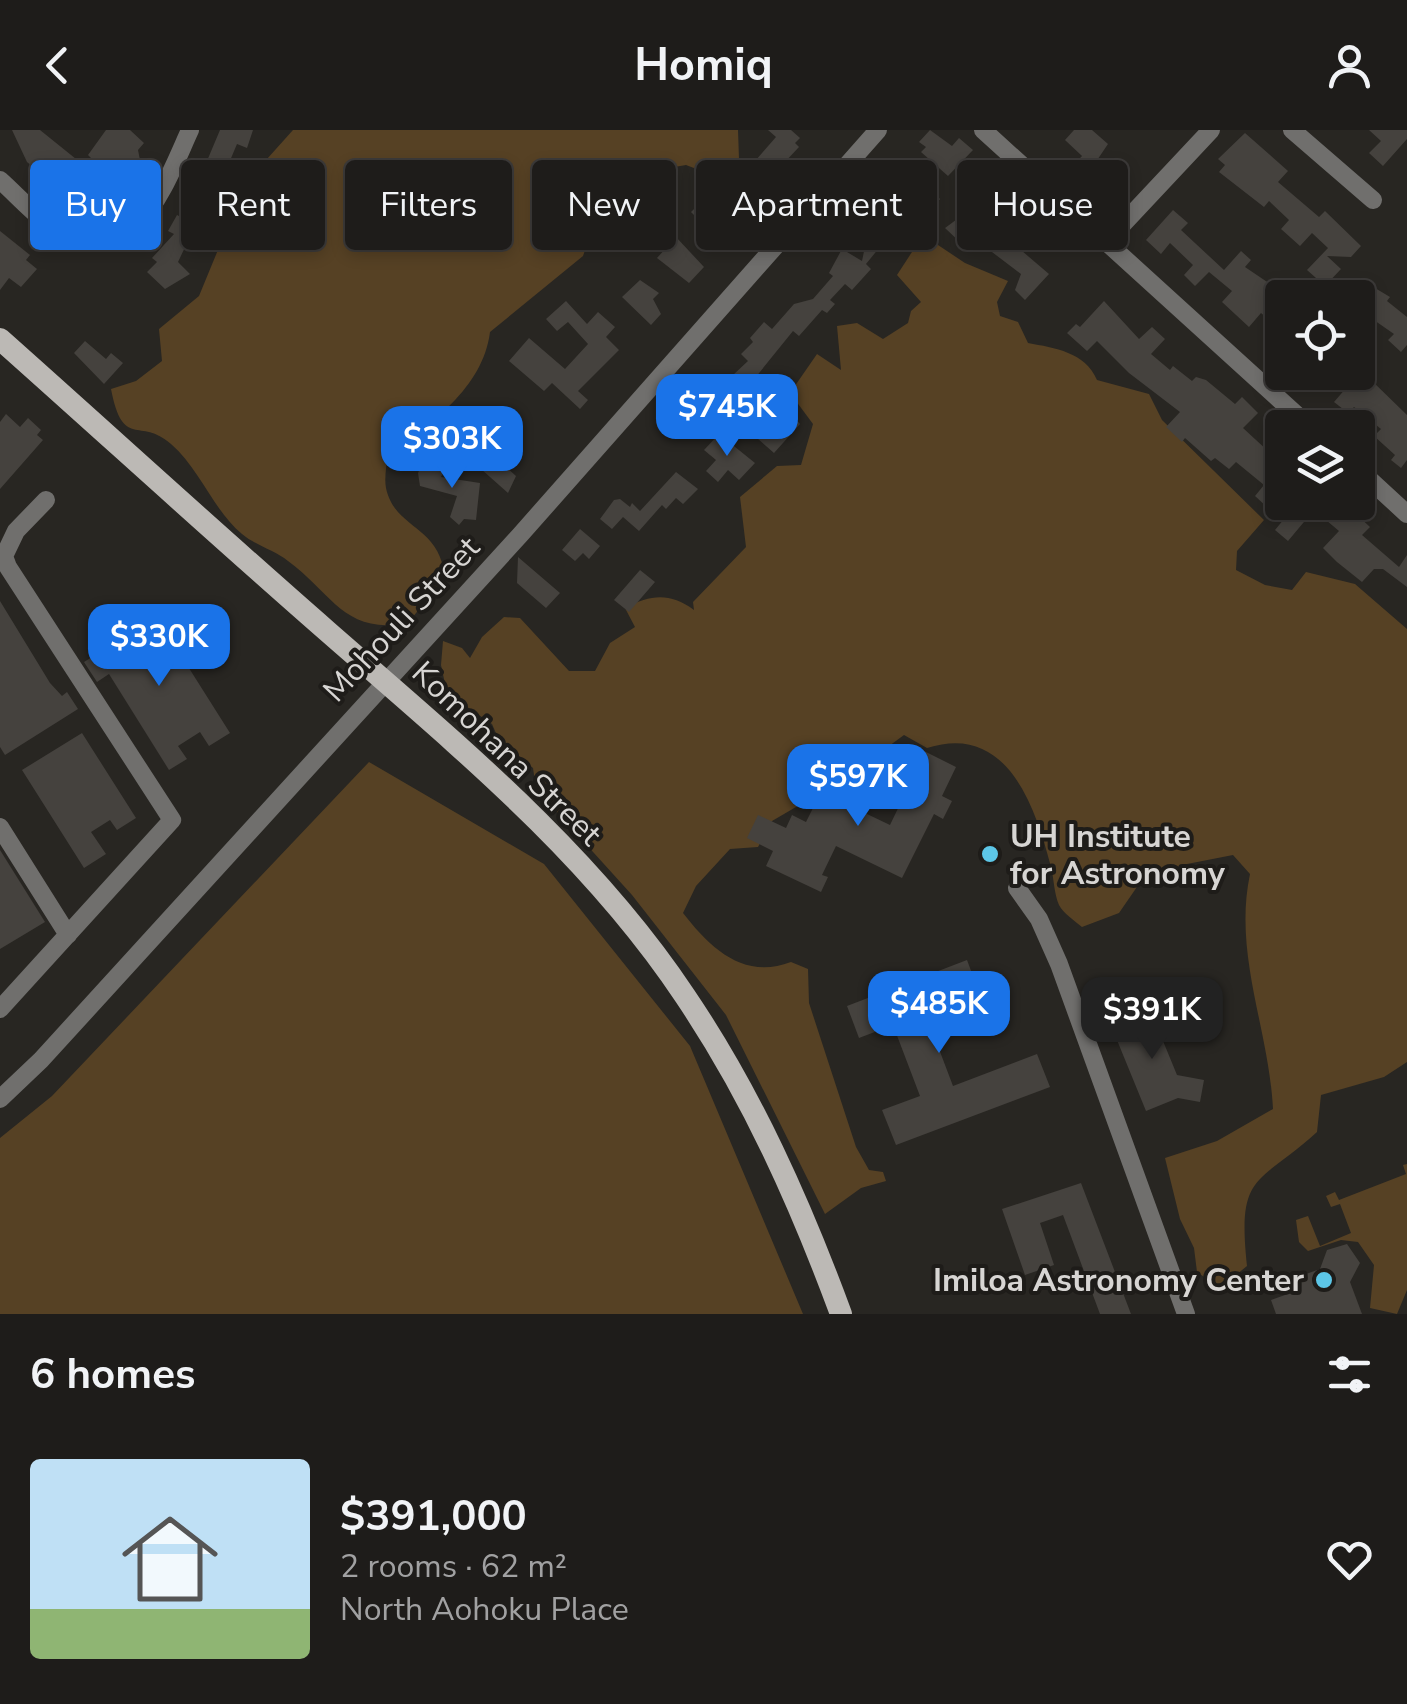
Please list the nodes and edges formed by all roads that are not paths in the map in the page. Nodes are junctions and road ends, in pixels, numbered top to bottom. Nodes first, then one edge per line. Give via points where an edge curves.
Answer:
1 (190, 130) edge
2 (878, 130) edge
3 (983, 130) edge
4 (1211, 130) edge
5 (1292, 130) edge
6 (1016, 160) edge
7 (0, 180) edge
8 (1373, 200) dead end
9 (1128, 219) edge
10 (1115, 250) edge
11 (0, 339) edge
12 (1291, 410) edge
13 (1375, 485) edge
14 (46, 500) dead end
15 (1407, 514) edge
16 (384, 680) junction
17 (0, 828) edge
18 (1017, 888) dead end
19 (68, 934) junction
20 (0, 1009) edge
21 (0, 1099) edge
22 (841, 1314) edge
23 (1186, 1314) edge

1 - 7 street via 152,210 114,238 82,240 60,232
2 - 16 street, Mohouli Street via 522,534
3 - 6 street
4 - 9 street
5 - 8 street
10 - 12 street
11 - 16 main road, Komohana Street
13 - 15 street
14 - 19 street via 16,531 4,556 8,567 172,820
16 - 21 street, Mohouli Street
16 - 22 main road, Komohana Street via 520,802 685,995 758,1118
17 - 19 street
18 - 23 street via 1058,964
19 - 20 street

